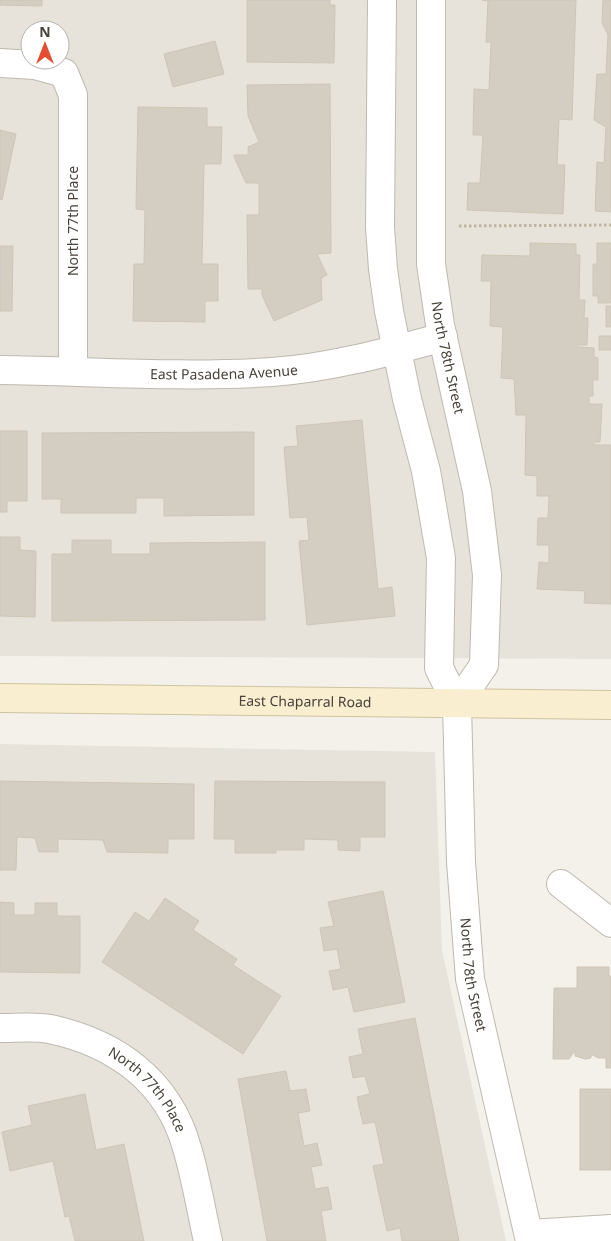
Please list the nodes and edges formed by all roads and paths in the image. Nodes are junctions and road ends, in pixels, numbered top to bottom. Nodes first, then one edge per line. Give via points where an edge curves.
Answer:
1 (382, 0) edge
2 (431, 0) edge
3 (0, 63) edge
4 (611, 225) edge
5 (458, 226) dead end
6 (443, 336) junction
7 (397, 350) junction
8 (0, 370) edge
9 (73, 371) junction
10 (0, 698) edge
11 (457, 704) junction
12 (611, 705) edge
13 (561, 884) dead end
14 (611, 923) edge
15 (0, 1028) edge
16 (611, 1229) edge
17 (530, 1238) edge
18 (208, 1241) edge

1 - 7 street, North 78th Street via 380,227 389,311
2 - 6 street, North 78th Street via 431,264
3 - 9 street, North 77th Place via 35,65 64,73 73,95
4 - 5 path
6 - 7 street, East Pasadena Avenue
6 - 11 street, North 78th Street via 477,491 487,575 484,666
7 - 9 street, East Pasadena Avenue via 274,372
7 - 11 street, North 78th Street via 426,471 442,558 439,668
8 - 9 street, East Pasadena Avenue
10 - 11 main road, East Chaparral Road
11 - 12 main road, East Chaparral Road
11 - 17 street, North 78th Street via 462,888 470,979
13 - 14 street
15 - 18 street, North 77th Place via 48,1029 94,1042 126,1058 156,1088 173,1114 187,1146
16 - 17 street

